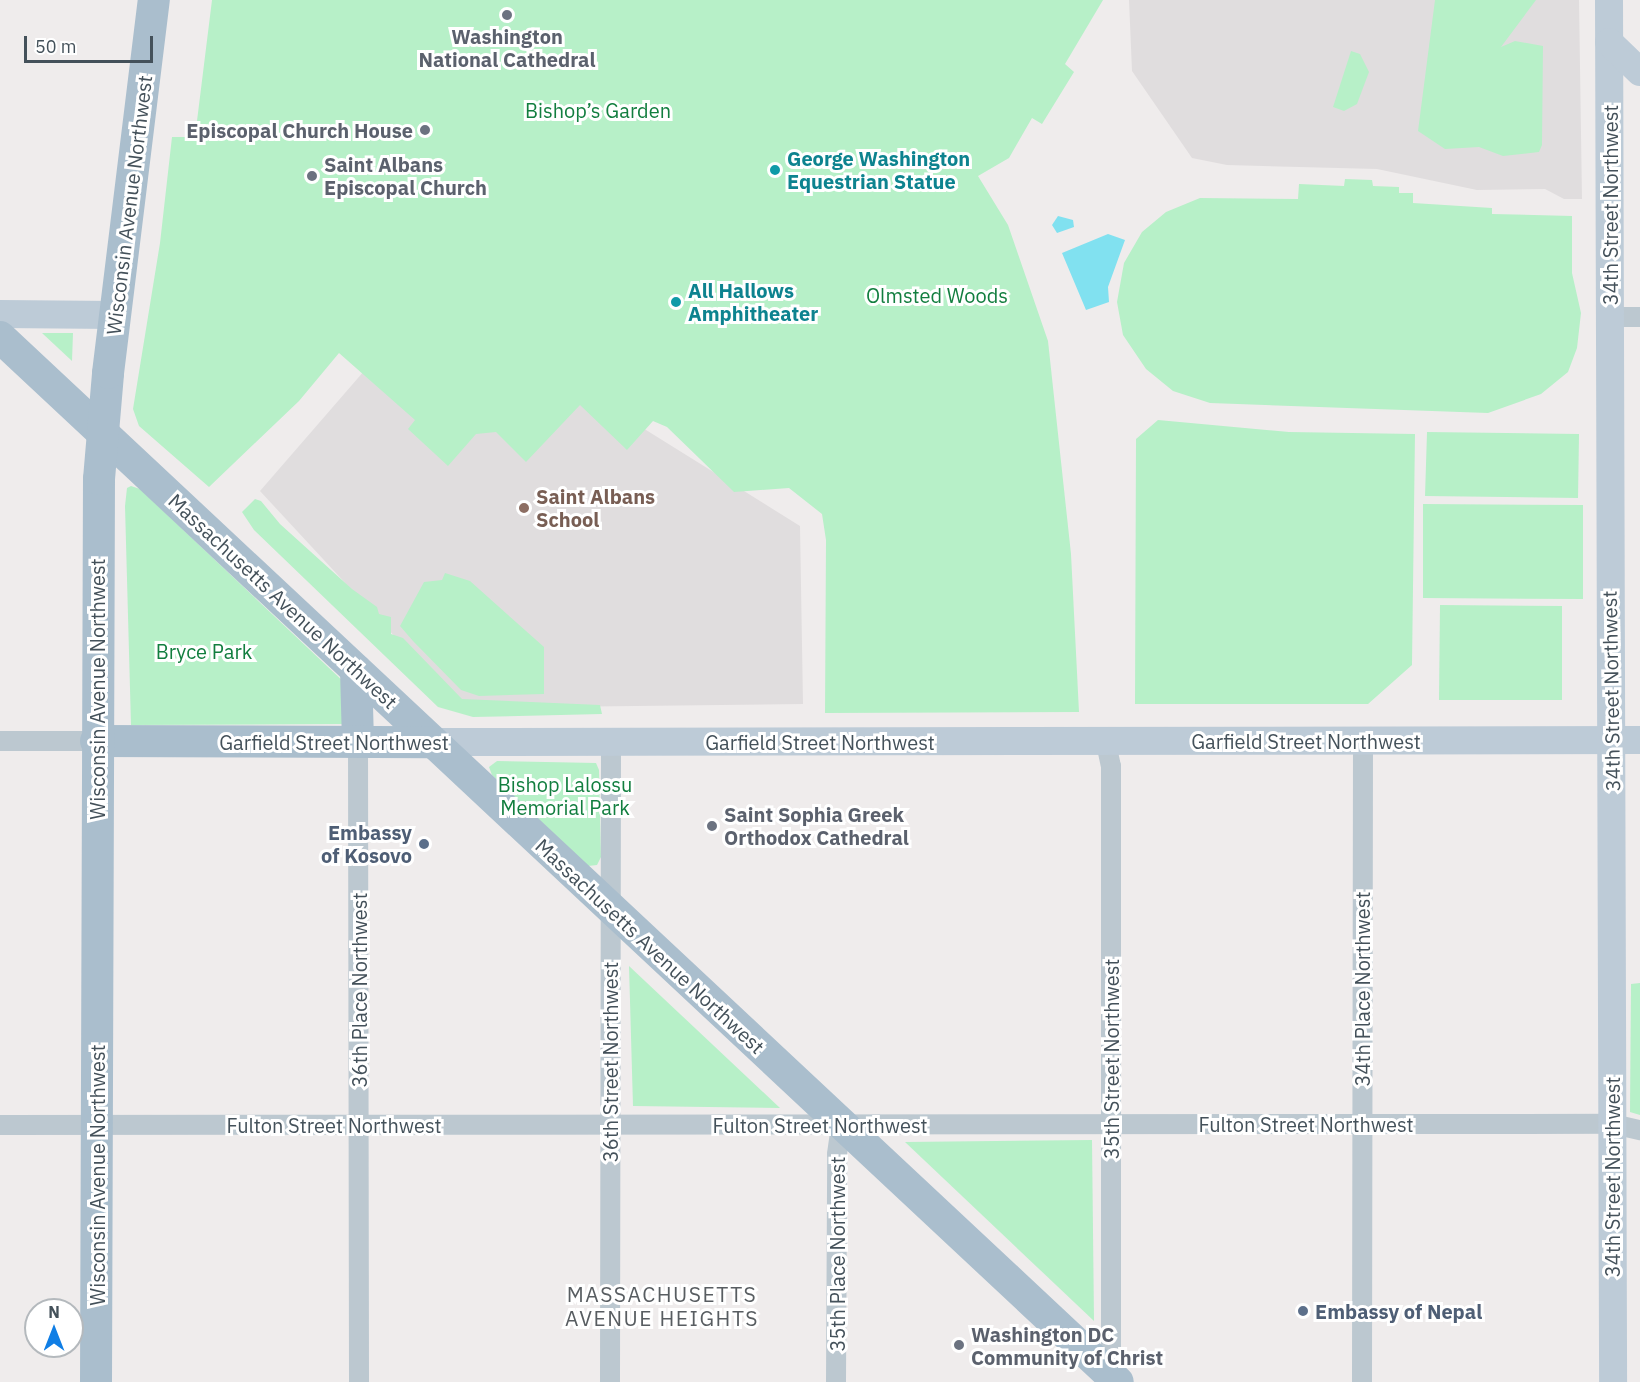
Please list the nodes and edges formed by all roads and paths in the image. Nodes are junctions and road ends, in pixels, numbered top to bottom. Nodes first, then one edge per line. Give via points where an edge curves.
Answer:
1 (154, 0) edge
2 (1609, 0) edge
3 (1609, 42) junction
4 (1640, 72) edge
5 (0, 314) edge
6 (115, 315) junction
7 (1610, 317) junction
8 (1640, 317) edge
9 (0, 337) edge
10 (103, 433) junction
11 (356, 670) junction
12 (1640, 740) edge
13 (0, 741) edge
14 (96, 741) junction
15 (1363, 741) junction
16 (1611, 741) junction
17 (358, 742) junction
18 (433, 742) junction
19 (611, 742) junction
20 (1106, 743) junction
21 (610, 908) junction
22 (1362, 1124) junction
23 (1612, 1124) junction
24 (0, 1125) edge
25 (97, 1125) junction
26 (360, 1125) junction
27 (1111, 1125) junction
28 (610, 1126) junction
29 (841, 1126) junction
30 (1640, 1130) edge
31 (1114, 1379) edge
32 (96, 1382) edge
33 (358, 1382) edge
34 (610, 1382) edge
35 (837, 1382) edge
36 (1362, 1382) edge
37 (1612, 1382) edge

1 - 6 main road, Wisconsin Avenue Northwest
2 - 3 main road, 34th Street Northwest
3 - 4 main road
3 - 7 main road, 34th Street Northwest
5 - 6 main road
6 - 10 main road, Wisconsin Avenue Northwest
7 - 8 street
7 - 16 main road, 34th Street Northwest
9 - 10 main road, Massachusetts Avenue Northwest
10 - 11 main road, Massachusetts Avenue Northwest
10 - 14 main road, Wisconsin Avenue Northwest via 97,528
11 - 17 main road
11 - 18 main road, Massachusetts Avenue Northwest
12 - 16 main road, Garfield Street Northwest
13 - 14 street, Garfield Street Northwest
14 - 17 main road, Garfield Street Northwest
14 - 25 main road, Wisconsin Avenue Northwest
15 - 16 main road, Garfield Street Northwest
15 - 20 main road, Garfield Street Northwest
15 - 22 street, 34th Place Northwest
16 - 23 main road, 34th Street Northwest
17 - 18 main road, Garfield Street Northwest
17 - 26 street, 36th Place Northwest
18 - 19 main road, Garfield Street Northwest
18 - 21 main road, Massachusetts Avenue Northwest
19 - 20 main road, Garfield Street Northwest
19 - 21 street, 36th Street Northwest
20 - 27 street, 35th Street Northwest via 1111,766
21 - 28 street, 36th Street Northwest
21 - 29 main road, Massachusetts Avenue Northwest
22 - 23 street, Fulton Street Northwest
22 - 27 street, Fulton Street Northwest
22 - 36 street, 34th Place Northwest
23 - 30 street, Fulton Street Northwest
23 - 37 main road, 34th Street Northwest
24 - 25 street, Fulton Street Northwest
25 - 26 street, Fulton Street Northwest
25 - 32 main road, Wisconsin Avenue Northwest
26 - 28 street, Fulton Street Northwest
26 - 33 street, 36th Place Northwest
27 - 29 street, Fulton Street Northwest
27 - 31 street, 35th Street Northwest
28 - 29 street, Fulton Street Northwest
28 - 34 street, 36th Street Northwest
29 - 31 main road, Massachusetts Avenue Northwest
29 - 35 street, 35th Place Northwest via 837,1161

